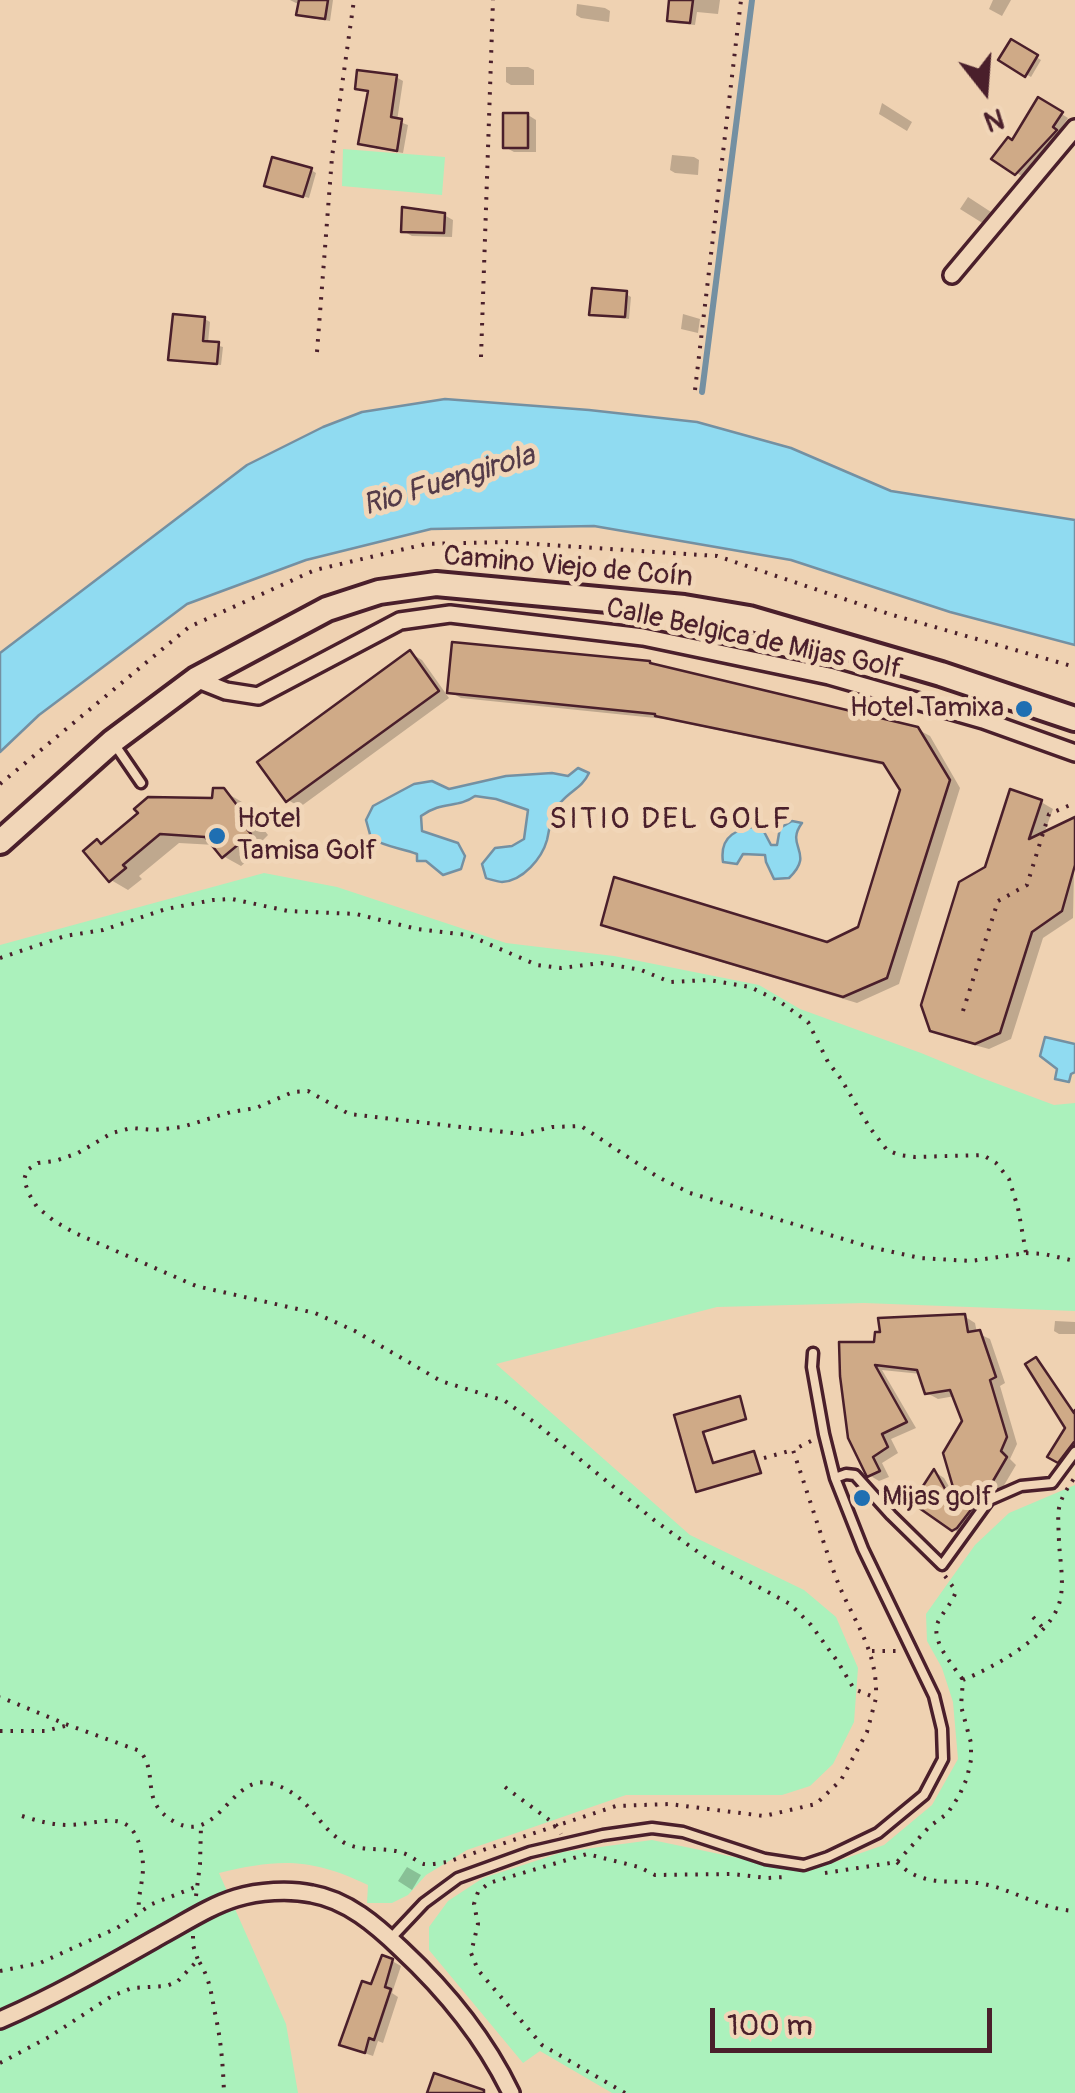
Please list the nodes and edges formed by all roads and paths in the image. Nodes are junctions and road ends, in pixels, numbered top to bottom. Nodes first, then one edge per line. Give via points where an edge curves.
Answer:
1 (354, 0) edge
2 (494, 0) edge
3 (741, 0) edge
4 (1075, 128) edge
5 (952, 274) dead end
6 (317, 352) dead end
7 (481, 357) dead end
8 (694, 390) dead end
9 (196, 679) junction
10 (973, 684) junction
11 (1013, 698) junction
12 (985, 715) junction
13 (1075, 719) edge
14 (113, 742) junction
15 (1075, 753) edge
16 (141, 783) dead end
17 (1075, 803) edge
18 (0, 842) edge
19 (0, 958) edge
20 (964, 1011) dead end
21 (1026, 1253) junction
22 (1075, 1261) edge
23 (813, 1353) dead end
24 (824, 1434) junction
25 (793, 1450) junction
26 (1075, 1452) edge
27 (764, 1458) dead end
28 (1075, 1477) edge
29 (835, 1478) junction
30 (944, 1576) dead end
31 (1033, 1617) dead end
32 (1043, 1628) junction
33 (871, 1651) junction
34 (912, 1651) junction
35 (963, 1680) junction
36 (0, 1697) edge
37 (876, 1698) junction
38 (68, 1725) junction
39 (0, 1731) edge
40 (505, 1787) dead end
41 (22, 1816) dead end
42 (556, 1824) junction
43 (201, 1826) junction
44 (897, 1862) junction
45 (824, 1874) dead end
46 (795, 1877) dead end
47 (198, 1886) junction
48 (1075, 1911) edge
49 (140, 1912) junction
50 (193, 1917) junction
51 (390, 1939) junction
52 (198, 1960) junction
53 (0, 1972) edge
54 (0, 2020) edge
55 (0, 2063) edge
56 (224, 2093) edge
57 (512, 2093) edge
58 (625, 2093) edge

1 - 6 path via 332,156
2 - 7 path
3 - 8 path
4 - 5 street
9 - 10 street, Camino Viejo de Coín via 327,608 436,584 749,618
9 - 12 street, Calle Belgica de Mijas Golf via 258,696 400,620 450,614 643,637
9 - 14 street, Camino Viejo de Coín
10 - 11 street, Camino Viejo de Coín
10 - 12 street
11 - 12 street via 997,701
11 - 13 street, Camino Viejo de Coín
12 - 15 street, Calle Belgica de Mijas Golf
14 - 16 lane
14 - 18 street, Camino Viejo de Coín
17 - 20 path via 1049,814 1028,886 998,901
19 - 21 path via 166,908 232,899 468,935 537,965 601,964 670,982 750,986 808,1022 888,1150 915,1158 983,1155 996,1163 1009,1179
21 - 22 path
21 - 37 path via 971,1261 904,1255 690,1194 580,1126 522,1134 348,1114 308,1091 182,1127 112,1133 78,1153 38,1163 24,1180 38,1207 74,1233 196,1286 315,1313 441,1381 504,1401 709,1560 790,1604 854,1689
23 - 24 lane
24 - 25 path
24 - 29 lane
25 - 27 path
25 - 33 path via 836,1579
26 - 29 lane via 1052,1483 989,1500 942,1565 855,1476
28 - 32 path via 1058,1504 1062,1586
29 - 34 lane
30 - 35 path via 955,1594 936,1630
31 - 32 path
32 - 35 path via 993,1667
33 - 34 path
33 - 37 path
34 - 51 lane via 934,1696 943,1759 924,1795 878,1833 804,1865 652,1828 584,1840 458,1878
35 - 44 path via 961,1706 971,1743 967,1778 947,1814
36 - 38 path
37 - 42 path via 868,1732 842,1780 816,1804 764,1816 669,1804 616,1806
38 - 39 path
38 - 43 path via 140,1750 159,1810 185,1826
40 - 42 path
41 - 49 path via 70,1825 124,1822 142,1856
42 - 43 path via 425,1864 404,1853 346,1844 310,1806 263,1781 242,1790
43 - 47 path
44 - 45 path
44 - 48 path via 932,1881 978,1883
46 - 58 path via 654,1875 587,1854 478,1892 471,1953 478,1970 542,2045
47 - 49 path
47 - 50 path
49 - 53 path via 40,1963
50 - 51 street via 237,1898 313,1894 347,1905
50 - 52 path
50 - 54 street
51 - 57 street via 434,1979
52 - 55 path via 177,1982 112,1996
52 - 56 path via 208,1974 221,2034

